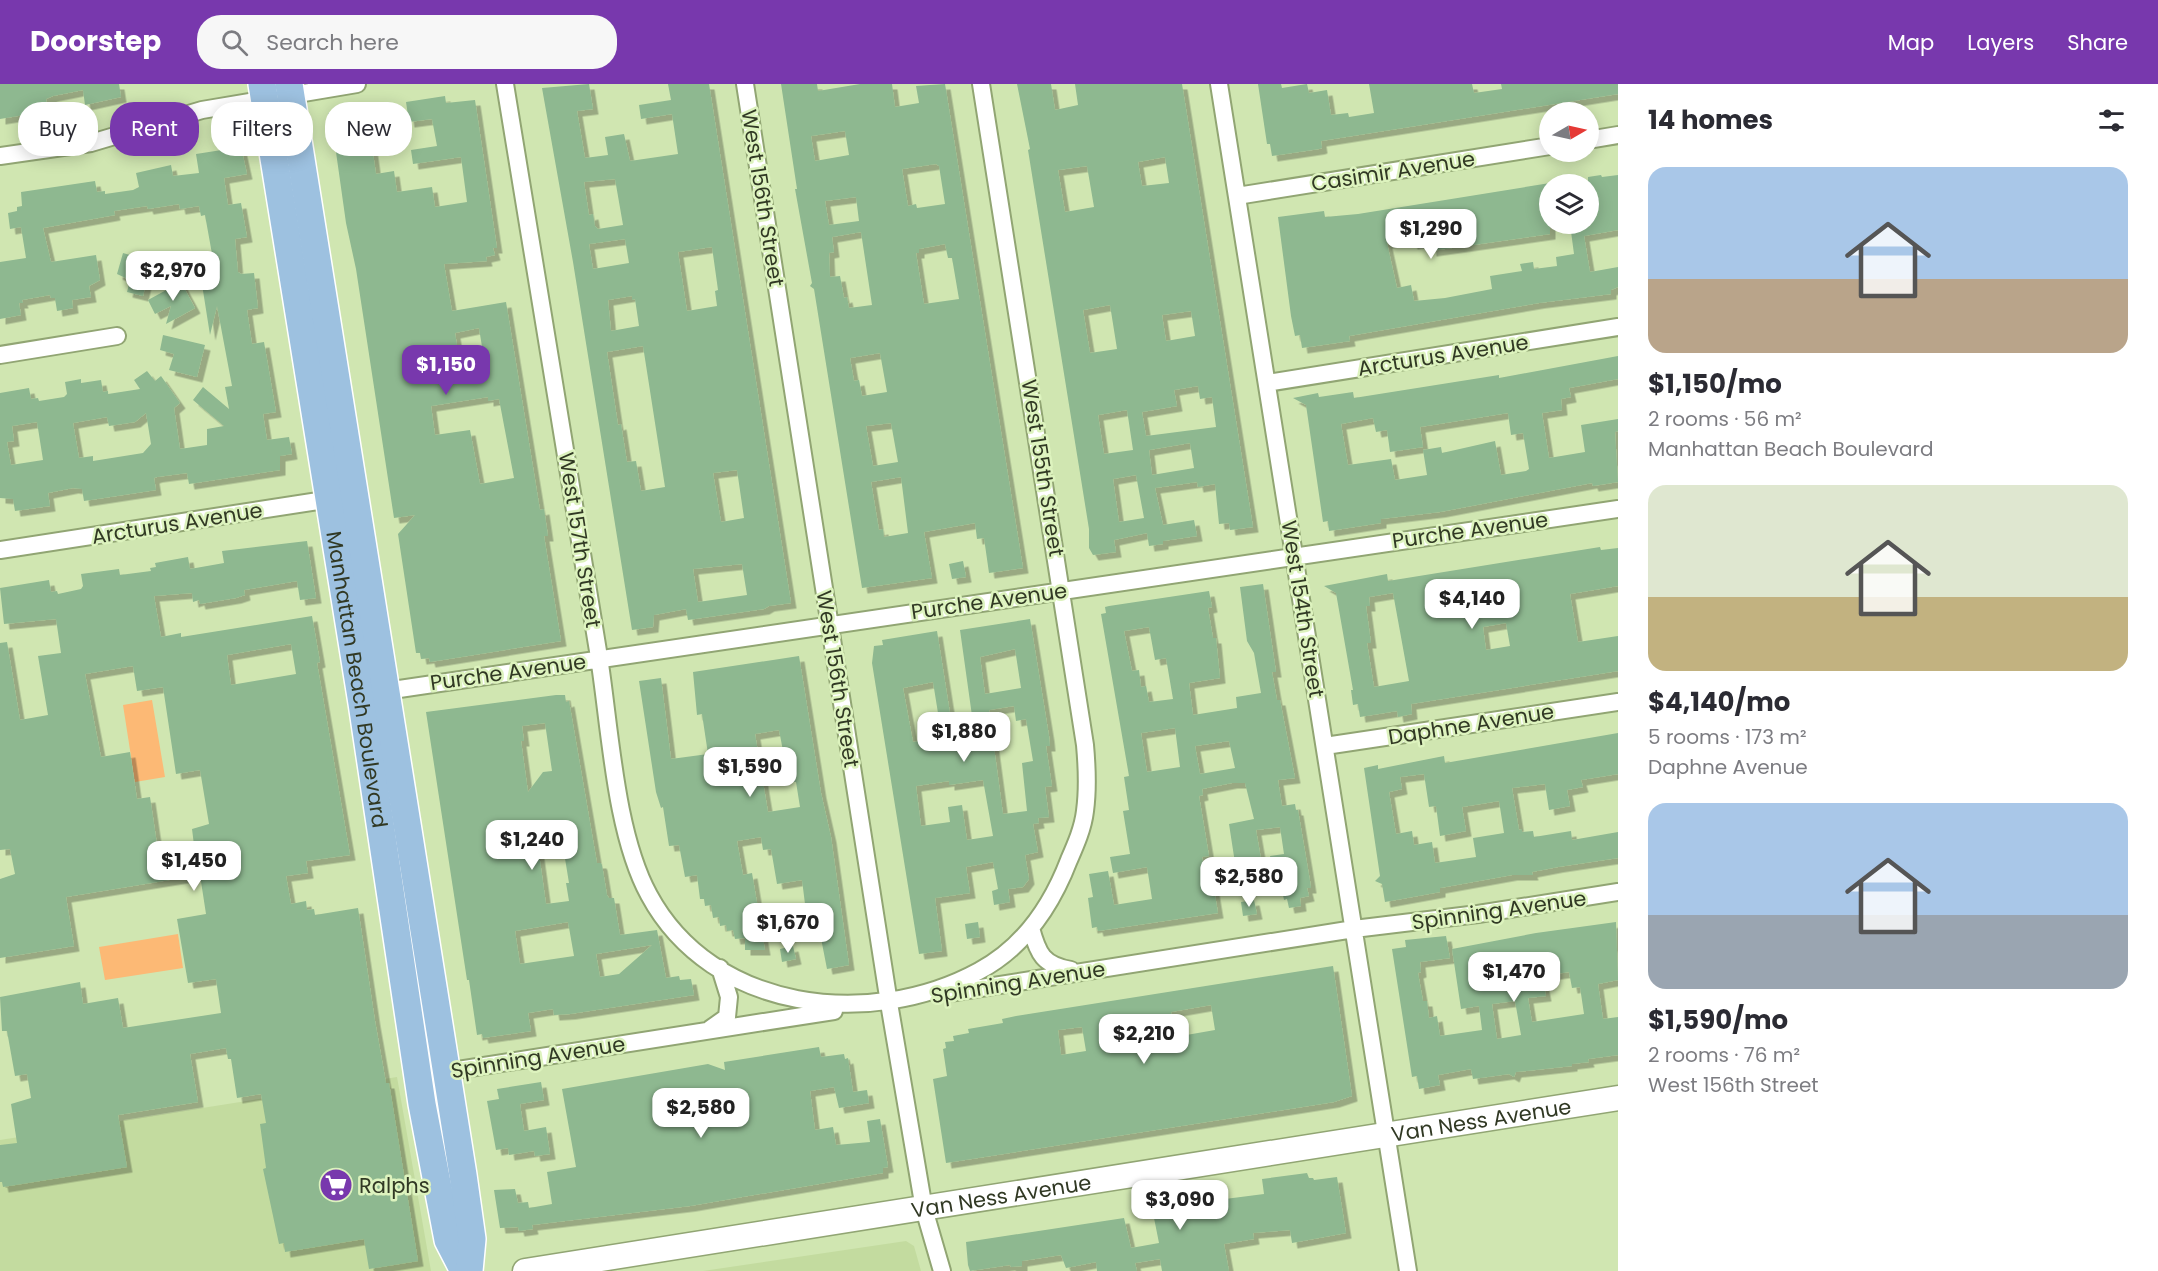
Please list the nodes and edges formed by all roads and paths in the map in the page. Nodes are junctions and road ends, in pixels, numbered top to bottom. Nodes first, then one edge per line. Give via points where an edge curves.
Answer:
1 (357, 84) edge
2 (505, 84) edge
3 (746, 84) edge
4 (981, 84) edge
5 (1220, 84) edge
6 (290, 89) edge
7 (263, 91) edge
8 (1618, 135) edge
9 (1599, 138) edge
10 (1539, 148) edge
11 (0, 156) edge
12 (1237, 196) junction
13 (1618, 327) edge
14 (117, 336) dead end
15 (0, 355) edge
16 (1267, 383) junction
17 (340, 497) junction
18 (1618, 508) edge
19 (0, 550) edge
20 (1295, 556) junction
21 (1063, 590) junction
22 (830, 625) junction
23 (600, 658) junction
24 (373, 694) junction
25 (1618, 702) edge
26 (1325, 746) junction
27 (1618, 892) edge
28 (1031, 928) junction
29 (1354, 928) junction
30 (720, 968) junction
31 (1081, 972) junction
32 (889, 1003) junction
33 (709, 1030) junction
34 (447, 1071) junction
35 (419, 1076) junction
36 (1617, 1103) edge
37 (1387, 1135) junction
38 (924, 1209) junction
39 (581, 1267) edge
40 (465, 1271) edge
41 (469, 1271) edge
42 (525, 1271) edge
43 (942, 1271) edge
44 (1408, 1271) edge

1 - 6 street
2 - 23 street, West 157th Street
3 - 22 street, West 156th Street
4 - 21 street, West 155th Street
5 - 12 street, West 154th Street
6 - 7 street
6 - 17 main road, Manhattan Beach Boulevard
7 - 11 street via 91,143
7 - 17 main road, Manhattan Beach Boulevard
8 - 9 street
10 - 12 street, Casimir Avenue
12 - 16 street, West 154th Street
13 - 16 street, Arcturus Avenue
14 - 15 street
16 - 20 street, West 154th Street
17 - 19 street, Arcturus Avenue
17 - 24 main road, Manhattan Beach Boulevard
18 - 20 street, Purche Avenue
20 - 21 street, Purche Avenue
20 - 26 street, West 154th Street
21 - 22 street, Purche Avenue
21 - 28 street, West 155th Street via 1086,745 1085,814 1059,885 1047,909
22 - 23 street, Purche Avenue
22 - 32 street, West 156th Street
23 - 24 street, Purche Avenue
23 - 30 street, West 157th Street via 617,778 636,868 663,918
24 - 34 main road, Manhattan Beach Boulevard
24 - 35 main road, Manhattan Beach Boulevard
25 - 26 street, Daphne Avenue
26 - 29 street, West 154th Street
27 - 29 street, Spinning Avenue via 1468,916
28 - 31 street via 1037,951 1049,962
28 - 32 street, West 155th Street via 1014,948 958,982
29 - 31 street, Spinning Avenue
29 - 37 street, West 154th Street
30 - 32 street, West 157th Street via 787,999 821,1004
30 - 33 street via 729,997 727,1017
31 - 32 street, Spinning Avenue
32 - 33 street, Spinning Avenue
32 - 38 street, West 156th Street
33 - 34 street, Spinning Avenue
34 - 35 street, Spinning Avenue
34 - 41 main road, Manhattan Beach Boulevard via 472,1239
35 - 40 main road, Manhattan Beach Boulevard via 448,1240
36 - 37 main road, Van Ness Avenue
37 - 38 main road, Van Ness Avenue
37 - 44 street, West 154th Street
38 - 39 main road, Van Ness Avenue
38 - 43 street, West 156th Street
39 - 42 main road, Van Ness Avenue

